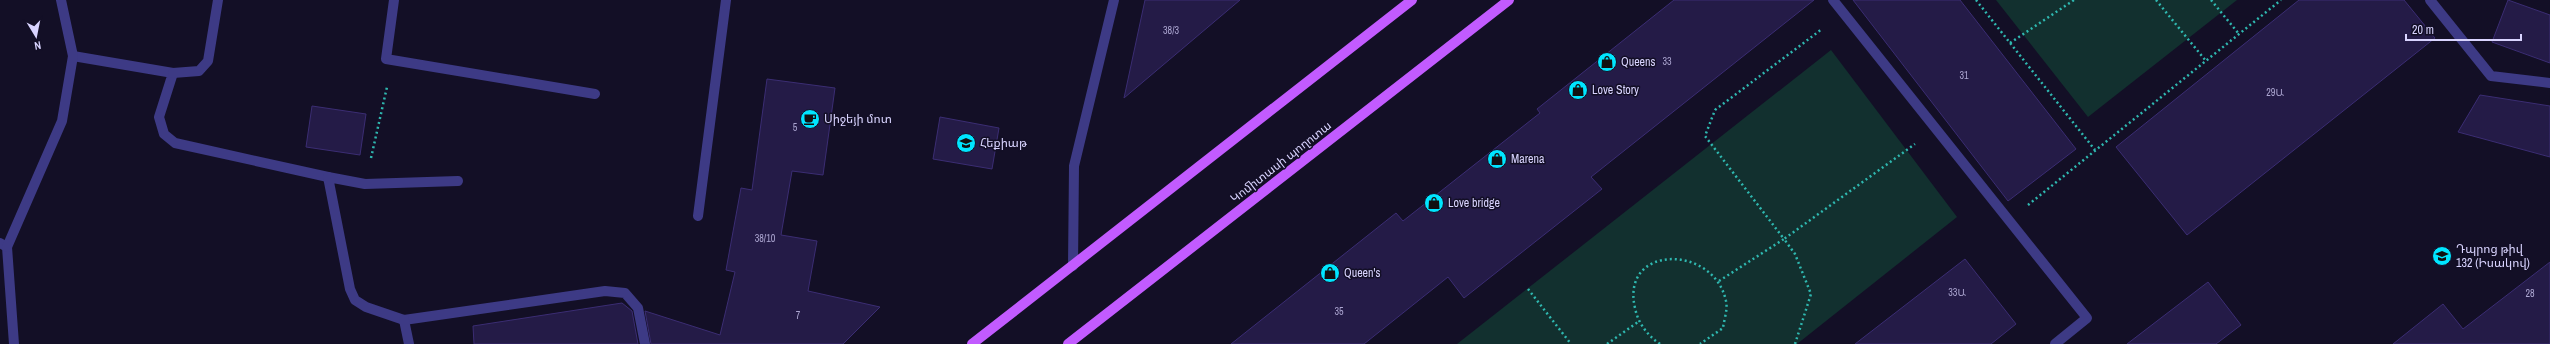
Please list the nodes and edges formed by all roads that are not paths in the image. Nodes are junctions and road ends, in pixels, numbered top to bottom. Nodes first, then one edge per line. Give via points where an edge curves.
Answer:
1 (61, 0) edge
2 (218, 0) edge
3 (394, 0) edge
4 (726, 0) edge
5 (1114, 0) edge
6 (1412, 0) edge
7 (1509, 0) edge
8 (1833, 0) edge
9 (2430, 0) edge
10 (73, 56) junction
11 (173, 73) junction
12 (2550, 83) edge
13 (595, 94) dead end
14 (328, 177) junction
15 (458, 181) dead end
16 (698, 216) dead end
17 (3, 246) edge
18 (1073, 266) junction
19 (404, 320) junction
20 (14, 344) edge
21 (409, 344) edge
22 (645, 344) edge
23 (972, 344) edge
24 (1068, 344) edge
25 (2054, 344) edge

1 - 10 street
2 - 11 street via 208,61 199,71
3 - 13 street via 386,59
4 - 16 street
5 - 18 street via 1074,166
6 - 18 main road
7 - 24 main road, Կոմիտասի պողոտա
8 - 25 street via 2087,318
9 - 12 street via 2491,76
10 - 11 street
10 - 17 street via 62,121
11 - 14 street via 159,117 164,134 175,143
14 - 15 street via 365,184
14 - 19 street via 350,289 356,300 366,307
17 - 20 street
18 - 23 main road
19 - 21 street
19 - 22 street via 605,291 625,293 638,308

